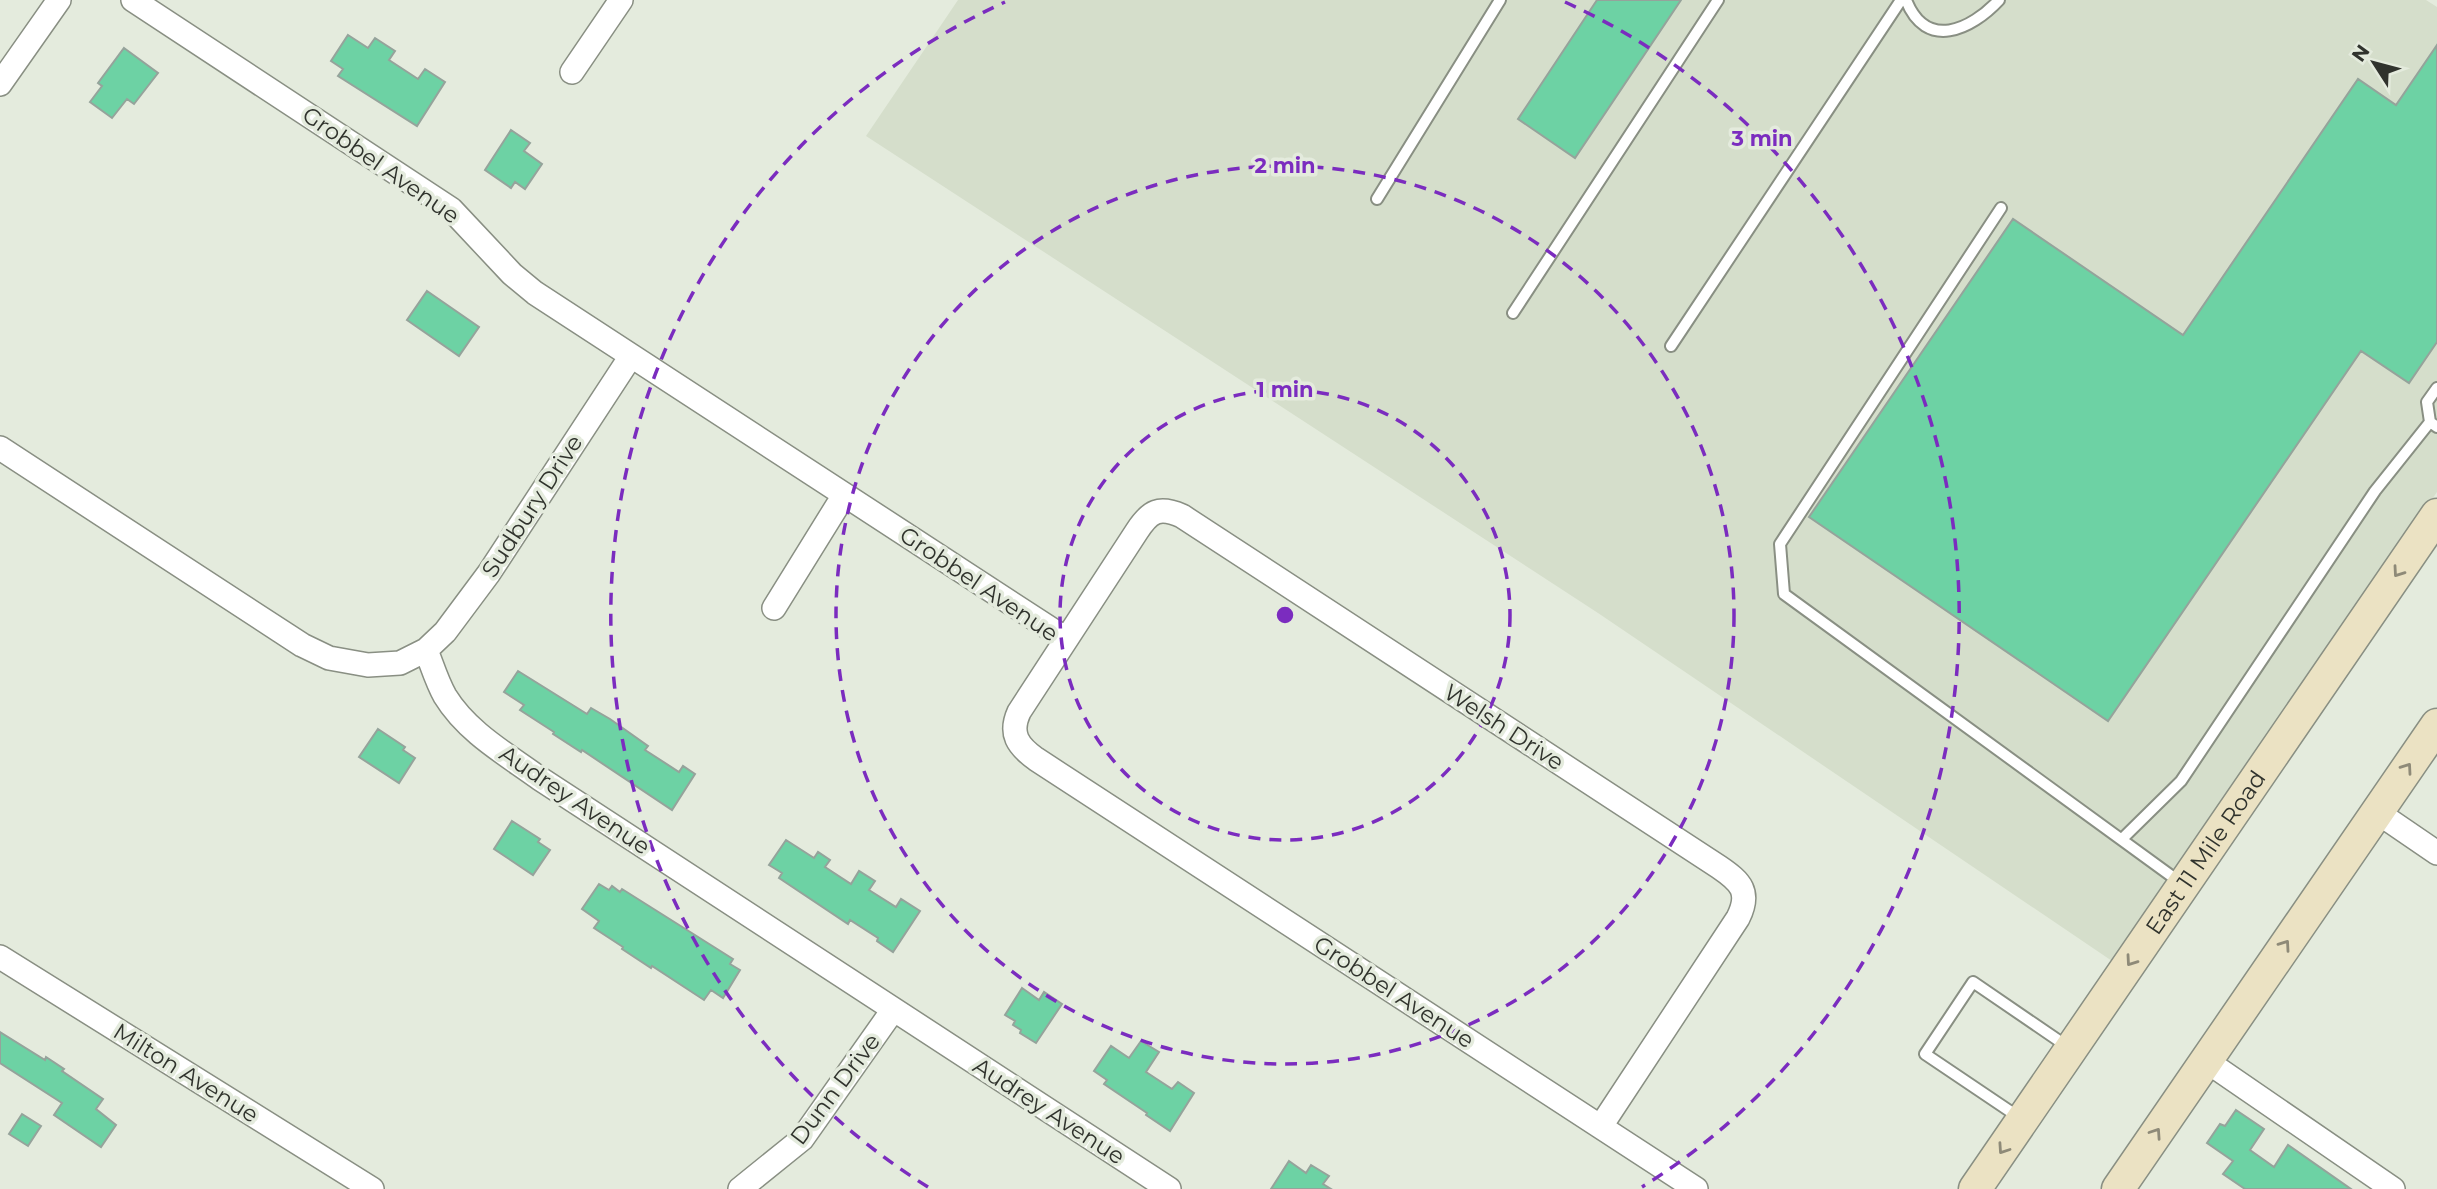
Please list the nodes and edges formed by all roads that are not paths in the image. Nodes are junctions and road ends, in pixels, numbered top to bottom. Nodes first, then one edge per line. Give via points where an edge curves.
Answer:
1 (59, 0) edge
2 (132, 0) edge
3 (621, 0) edge
4 (1500, 0) edge
5 (1718, 0) edge
6 (1903, 0) edge
7 (1999, 0) edge
8 (572, 72) dead end
9 (0, 83) edge
10 (1377, 199) dead end
11 (2001, 208) dead end
12 (1513, 313) dead end
13 (1671, 346) dead end
14 (631, 356) junction
15 (2437, 388) edge
16 (2433, 424) edge
17 (0, 447) edge
18 (844, 495) junction
19 (2437, 516) edge
20 (774, 608) dead end
21 (1066, 639) junction
22 (426, 650) junction
23 (2437, 725) edge
24 (2377, 812) junction
25 (2122, 839) junction
26 (2437, 853) edge
27 (2183, 885) junction
28 (0, 957) edge
29 (893, 1010) junction
30 (2071, 1049) junction
31 (2205, 1060) junction
32 (2022, 1120) junction
33 (1601, 1126) junction
34 (1682, 1185) edge
35 (372, 1189) edge
36 (740, 1189) edge
37 (1169, 1189) edge
38 (1975, 1189) edge
39 (2118, 1189) edge
40 (2393, 1189) edge

1 - 9 street
2 - 14 street, Grobbel Avenue via 451,209 522,285
3 - 8 street
4 - 10 lane
5 - 12 lane
6 - 7 lane via 1927,26 1949,31 1976,21
6 - 13 lane
11 - 25 lane via 1780,544 1784,594
14 - 18 street, Grobbel Avenue
14 - 22 street, Sudbury Drive via 489,573
15 - 16 lane via 2427,402
16 - 25 lane via 2375,491 2181,781
17 - 22 street via 328,658 368,665 400,663
18 - 20 street
18 - 21 street, Grobbel Avenue
19 -> 27 main road, East 11 Mile Road
21 - 33 street, Grobbel Avenue via 1016,718 1014,734 1025,751
21 - 33 street, Welsh Drive via 1144,520 1158,511 1172,512 1734,877 1744,893 1738,918
22 - 29 street, Audrey Avenue via 444,694 460,717 485,739
24 -> 23 main road
24 - 26 street
31 -> 24 main road
25 - 27 lane
27 -> 30 main road, East 11 Mile Road
28 - 35 street, Milton Avenue
29 - 36 street, Dunn Drive via 802,1139
29 - 37 street, Audrey Avenue
30 - 32 main road, East 11 Mile Road
30 - 32 lane via 1973,982 1925,1054
39 -> 31 main road
31 - 40 street
32 -> 38 main road, East 11 Mile Road
33 - 34 street, Grobbel Avenue

